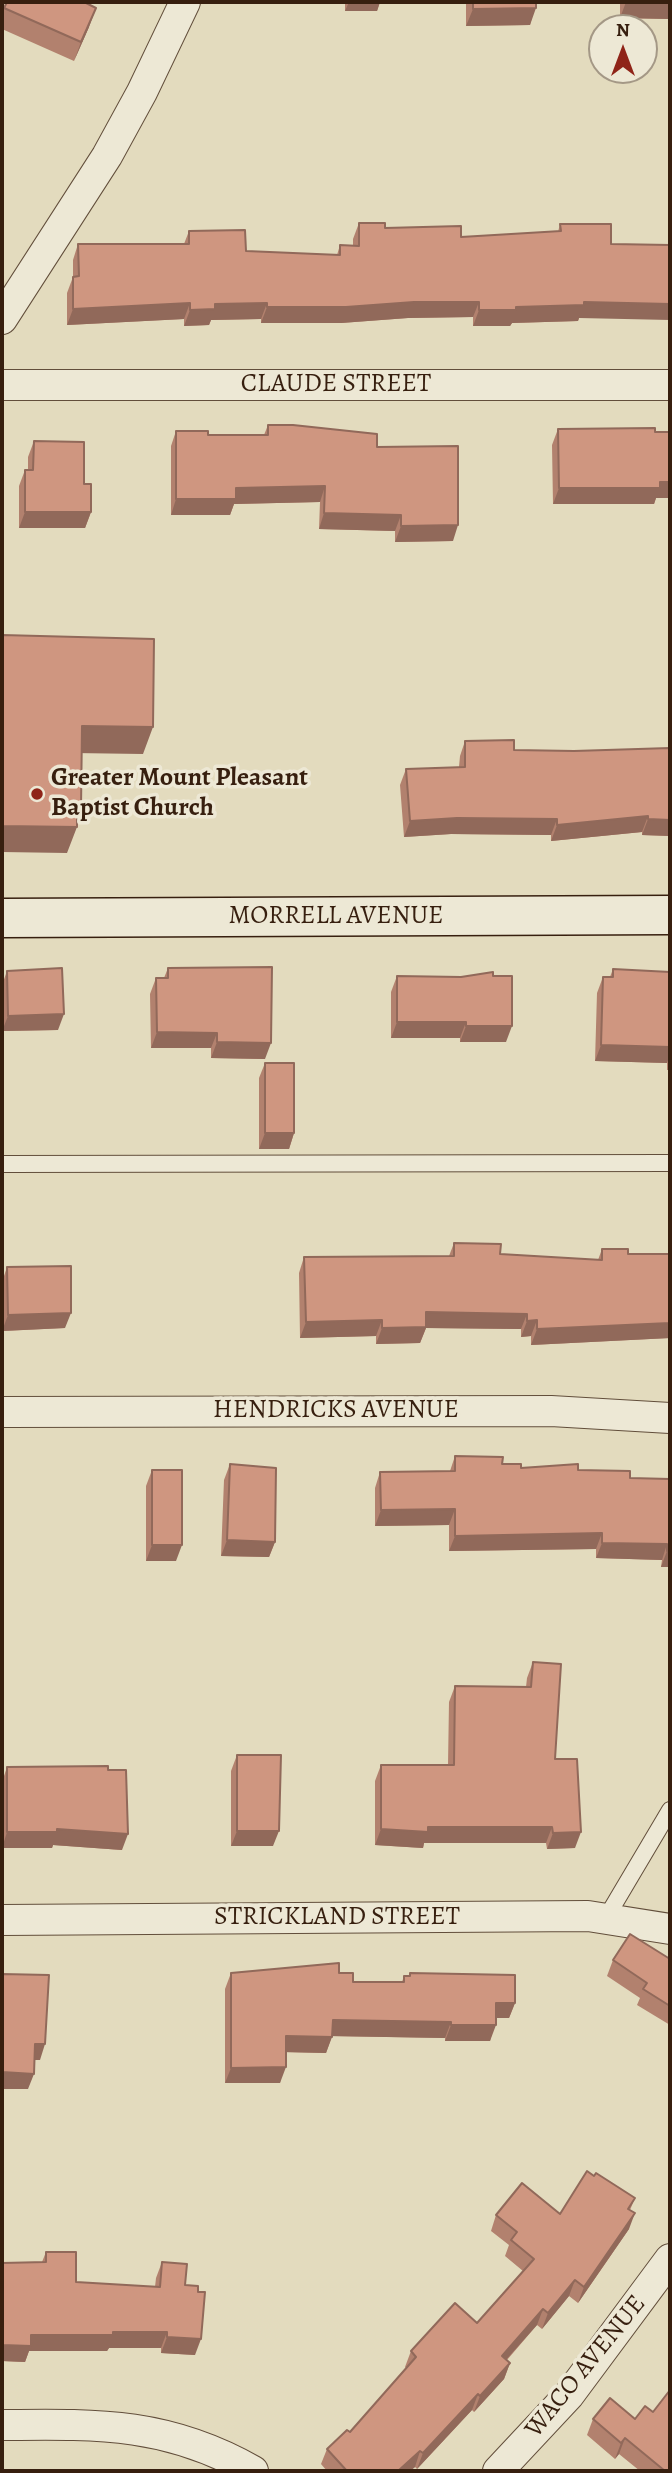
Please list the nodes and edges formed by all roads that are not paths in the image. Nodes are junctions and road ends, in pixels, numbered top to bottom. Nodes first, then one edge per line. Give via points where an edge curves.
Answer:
1 (184, 2) edge
2 (2, 319) edge
3 (2, 385) edge
4 (670, 385) edge
5 (670, 915) edge
6 (2, 918) edge
7 (670, 1163) edge
8 (2, 1164) edge
9 (2, 1412) edge
10 (670, 1418) edge
11 (670, 1810) edge
12 (606, 1918) junction
13 (2, 1920) edge
14 (670, 1929) edge
15 (670, 2259) edge
16 (2, 2425) edge
17 (253, 2471) edge
18 (498, 2471) edge

1 - 2 street via 107,156
3 - 4 street, CLAUDE STREET
5 - 6 street, MORRELL AVENUE
7 - 8 lane
9 - 10 street, HENDRICKS AVENUE via 551,1411
11 - 12 lane
12 - 13 street, STRICKLAND STREET
12 - 14 street, STRICKLAND STREET
15 - 18 street, WACO AVENUE via 569,2395
16 - 17 street via 99,2424 169,2434

